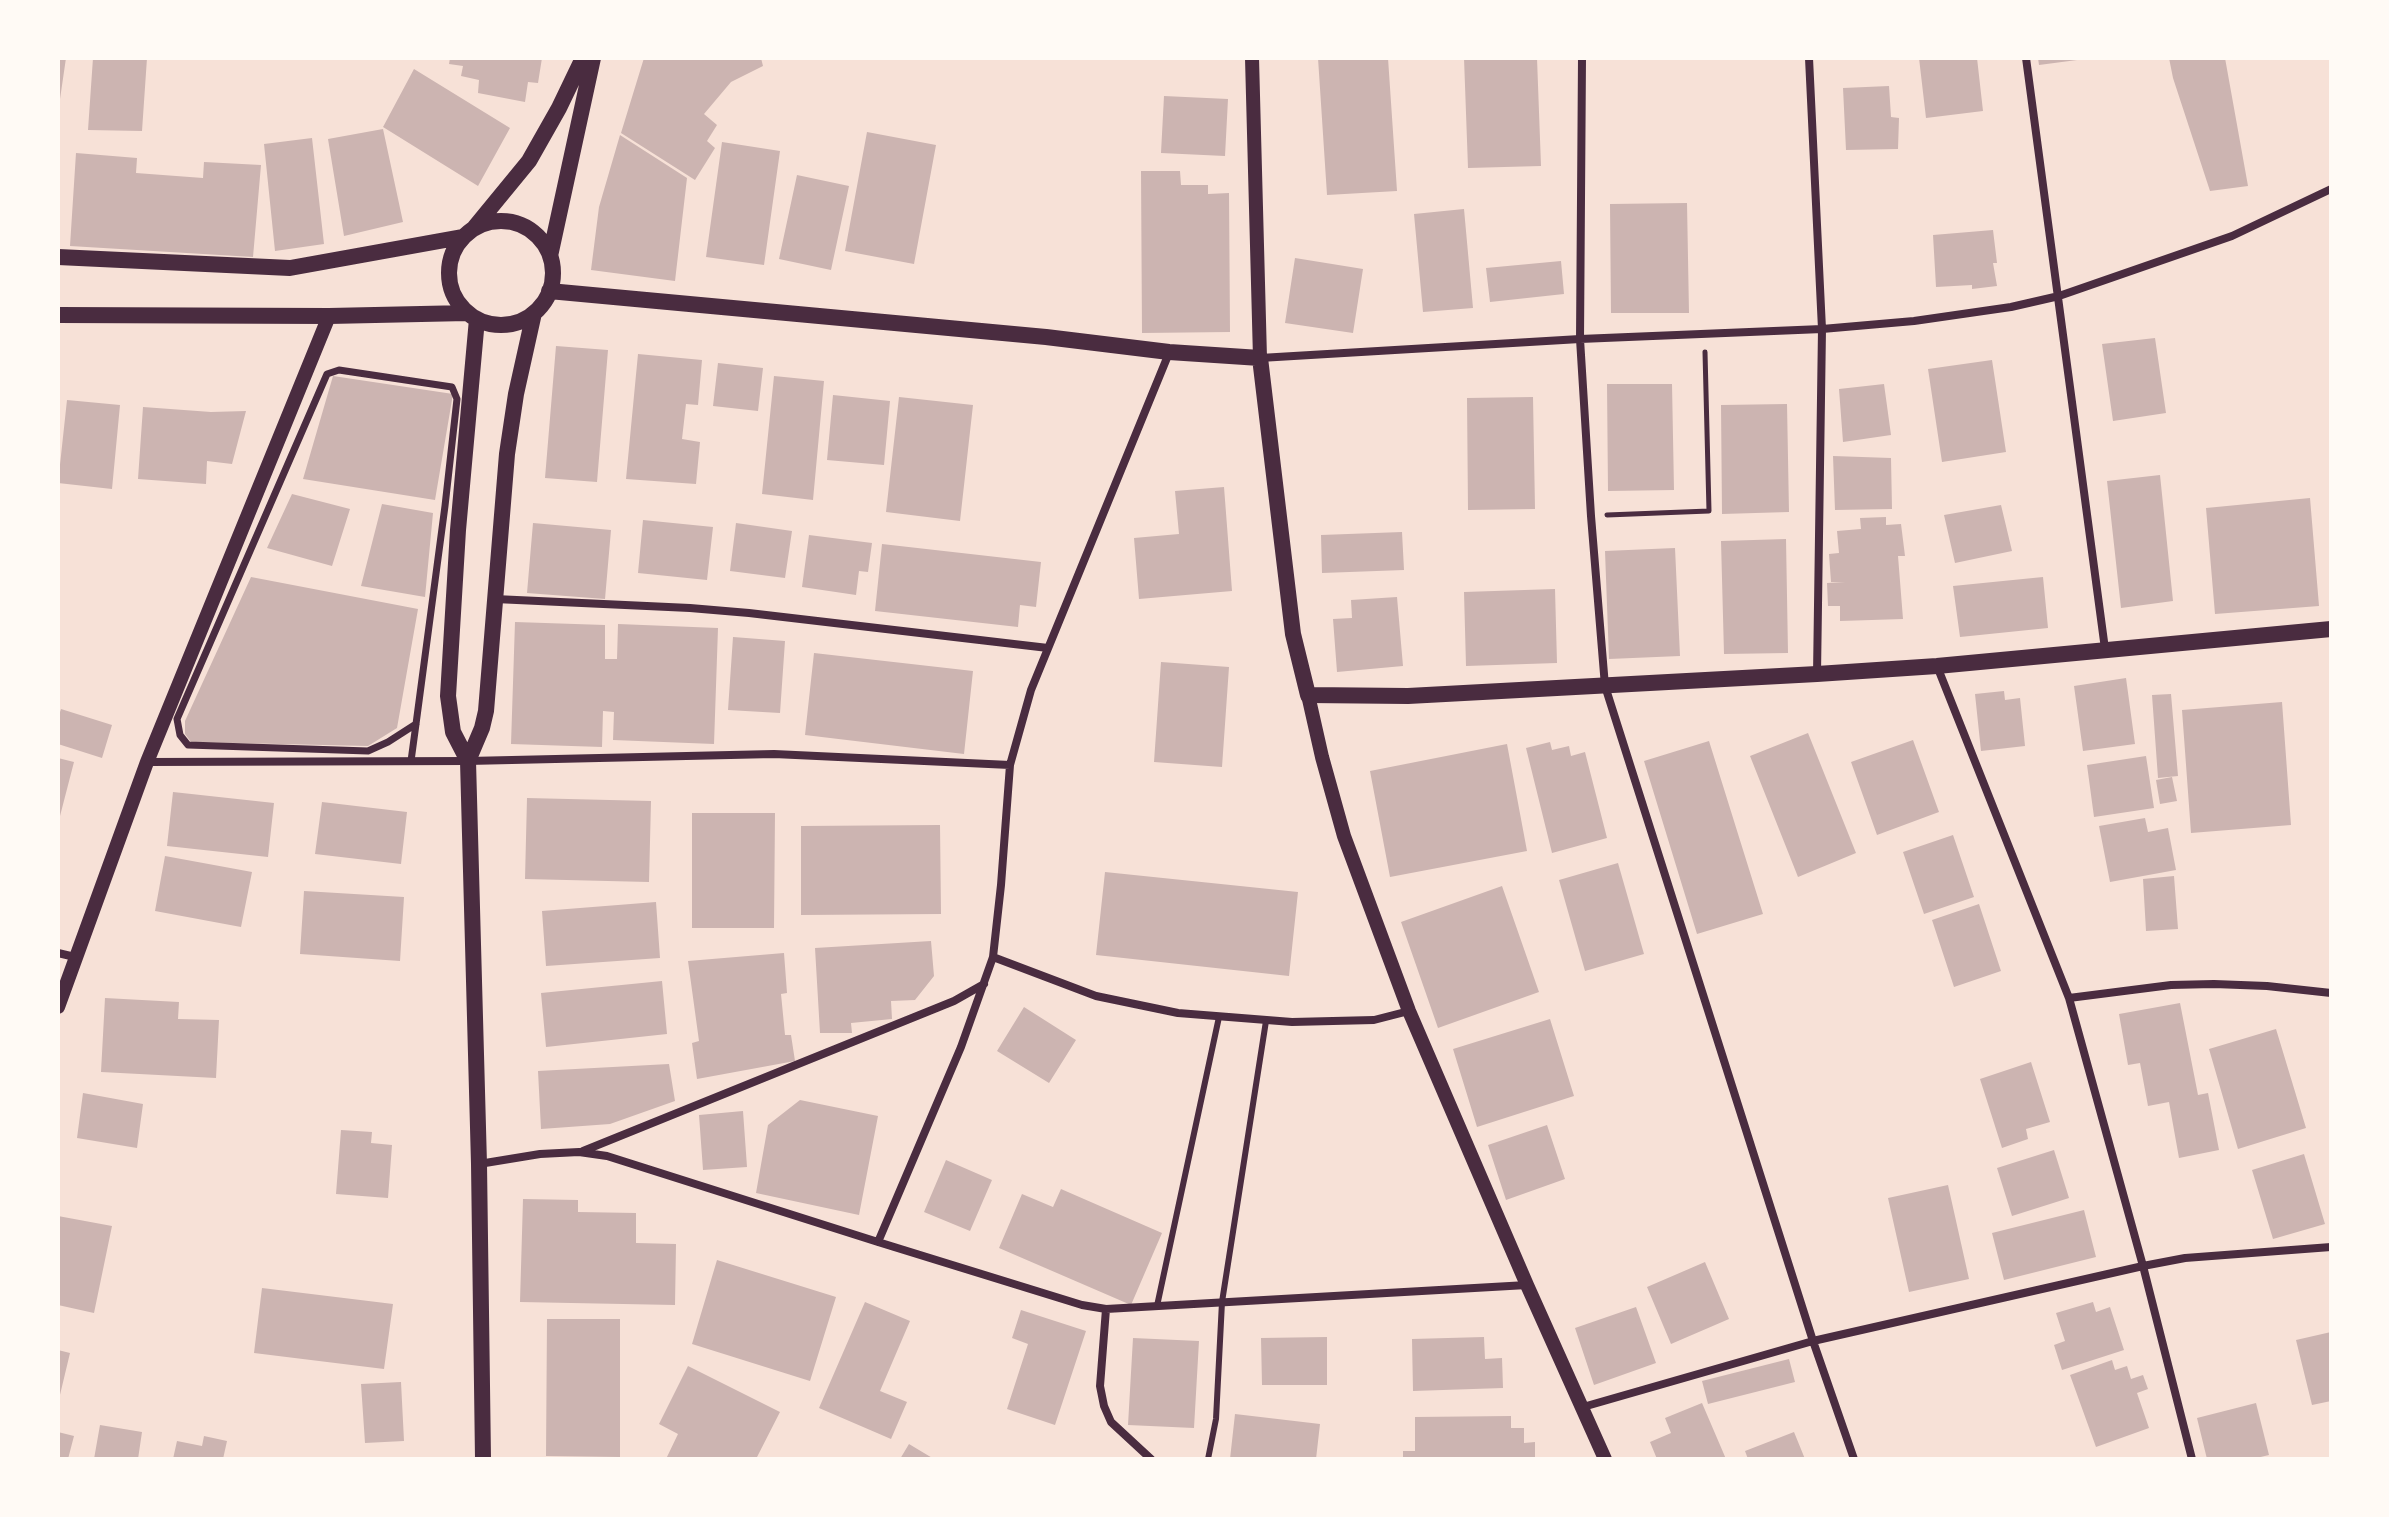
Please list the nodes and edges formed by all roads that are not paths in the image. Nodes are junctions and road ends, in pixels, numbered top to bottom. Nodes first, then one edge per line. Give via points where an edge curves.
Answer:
1 (583, 58) edge
2 (593, 58) edge
3 (1252, 58) edge
4 (1582, 58) edge
5 (1809, 58) edge
6 (2026, 58) edge
7 (2331, 189) edge
8 (468, 232) junction
9 (550, 256) junction
10 (58, 257) edge
11 (549, 291) junction
12 (2059, 296) junction
13 (534, 313) junction
14 (58, 315) edge
15 (329, 316) junction
16 (472, 316) junction
17 (1822, 329) junction
18 (1580, 339) junction
19 (1169, 352) junction
20 (1260, 358) junction
21 (495, 599) junction
22 (2331, 629) edge
23 (1048, 648) junction
24 (2105, 649) junction
25 (1937, 666) junction
26 (1817, 674) junction
27 (1605, 686) junction
28 (1308, 695) junction
29 (416, 724) junction
30 (411, 761) junction
31 (468, 761) junction
32 (147, 762) junction
33 (1010, 765) junction
34 (58, 953) edge
35 (75, 957) junction
36 (993, 957) junction
37 (985, 984) junction
38 (2331, 993) edge
39 (2069, 998) junction
40 (58, 1007) edge
41 (1409, 1011) junction
42 (1219, 1017) junction
43 (1266, 1021) junction
44 (579, 1152) junction
45 (479, 1164) junction
46 (878, 1242) junction
47 (2331, 1247) edge
48 (2143, 1266) junction
49 (1527, 1285) junction
50 (1222, 1302) junction
51 (1157, 1306) junction
52 (1106, 1309) junction
53 (1813, 1341) junction
54 (1583, 1407) junction
55 (483, 1459) edge
56 (1151, 1459) edge
57 (1208, 1459) edge
58 (1605, 1459) edge
59 (1854, 1459) edge
60 (2192, 1459) edge

1 - 8 main road via 529,161
2 - 9 main road
3 - 20 street
4 - 18 street
5 - 17 street
6 - 12 street
7 - 12 street via 2232,236
8 - 9 main road via 492,221 509,222 527,228
8 - 10 main road via 290,268
8 - 16 main road via 451,259 450,284 456,300
9 - 11 main road
11 - 13 main road
11 - 19 main road
12 - 17 street via 1914,321
12 - 24 street
13 - 16 main road via 506,325
13 - 21 main road via 507,454
14 - 15 main road
15 - 16 main road
15 - 32 street
16 - 31 main road via 448,696 453,732
17 - 18 street
17 - 26 street
18 - 20 street
18 - 27 street
19 - 20 main road
19 - 23 street
20 - 28 main road via 1293,634
21 - 23 street via 734,611
21 - 31 main road via 486,711
22 - 24 main road
23 - 33 street
24 - 25 main road
25 - 26 main road
25 - 39 street
26 - 27 main road
27 - 28 main road via 1408,696
27 - 53 street
28 - 41 street via 1344,836
29 - 29 street via 457,399 452,387 339,370 327,374 177,719 180,735 188,745 368,751
29 - 30 street
30 - 31 street
30 - 32 street
31 - 33 street via 774,754
31 - 45 main road
32 - 35 street
33 - 36 street
34 - 35 street
35 - 40 street
36 - 37 street
36 - 42 street via 1096,996
37 - 44 street
37 - 46 street
38 - 39 street via 2214,984
39 - 48 street
41 - 43 street via 1374,1020
41 - 49 street
42 - 43 street
42 - 51 lane
43 - 50 lane
44 - 45 street
44 - 46 street via 627,1161
45 - 55 main road
46 - 52 street
47 - 48 street
48 - 53 street
48 - 60 street
49 - 50 street
49 - 54 street
50 - 51 street
50 - 57 lane via 1216,1419
51 - 52 street
52 - 56 street via 1100,1386 1104,1406 1111,1422
53 - 54 street
53 - 59 street
54 - 58 street

